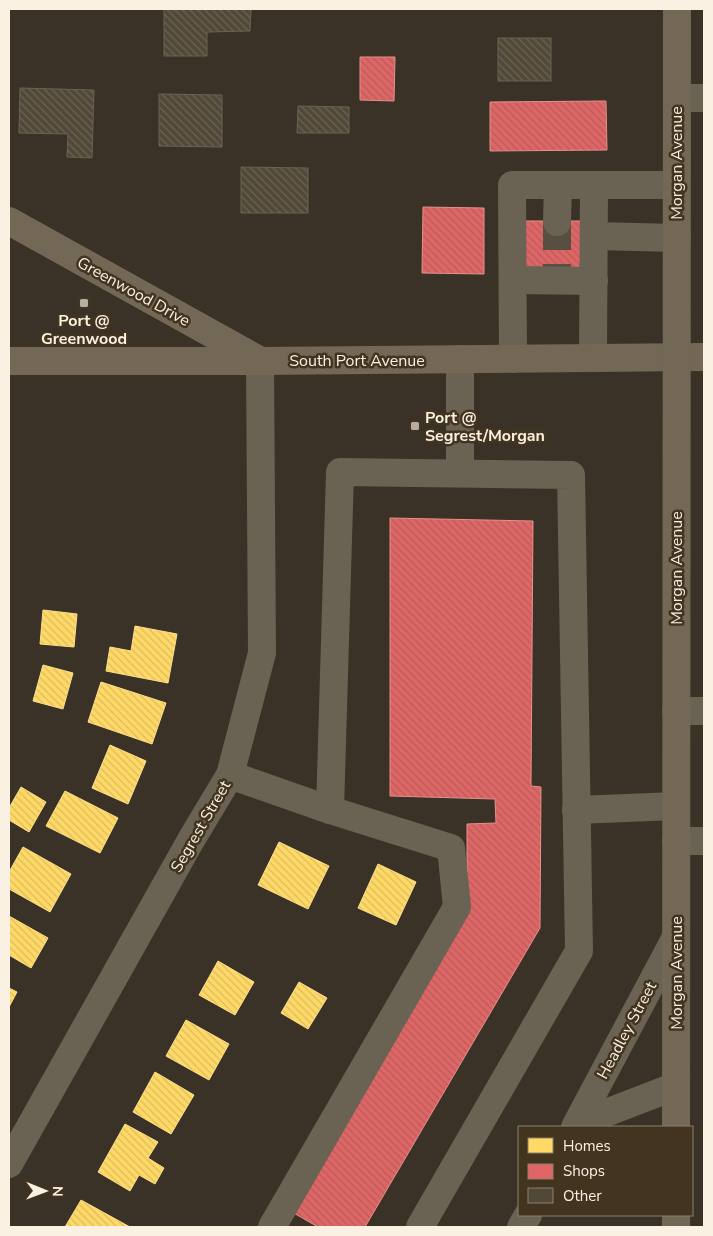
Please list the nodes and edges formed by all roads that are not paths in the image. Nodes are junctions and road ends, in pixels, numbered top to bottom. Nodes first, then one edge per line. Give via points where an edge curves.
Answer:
1 (677, 9) edge
2 (676, 98) junction
3 (704, 98) edge
4 (558, 185) junction
5 (594, 185) junction
6 (676, 185) junction
7 (9, 221) edge
8 (557, 222) tunnel mouth
9 (594, 236) junction
10 (676, 238) junction
11 (514, 280) junction
12 (594, 281) junction
13 (676, 357) junction
14 (704, 357) edge
15 (593, 358) junction
16 (460, 359) junction
17 (513, 359) junction
18 (9, 361) edge
19 (260, 361) junction
20 (460, 473) junction
21 (676, 711) junction
22 (704, 711) edge
23 (230, 775) junction
24 (676, 806) junction
25 (330, 810) junction
26 (576, 810) junction
27 (676, 841) junction
28 (704, 841) edge
29 (676, 936) junction
30 (676, 1086) junction
31 (576, 1126) edge
32 (676, 1126) edge
33 (9, 1164) edge
34 (527, 1216) edge
35 (272, 1227) edge
36 (420, 1227) edge
37 (521, 1227) edge

1 - 2 main road, Morgan Avenue
2 - 3 street
2 - 6 main road, Morgan Avenue
4 - 5 street
4 - 8 street
4 - 11 street via 512,185
5 - 6 street
5 - 9 street
6 - 10 main road, Morgan Avenue
7 - 19 main road, Greenwood Drive
9 - 10 street
9 - 12 street
10 - 13 main road, Morgan Avenue
11 - 12 street via 557,276
11 - 17 street
12 - 15 street
13 - 14 main road, South Port Avenue
13 - 15 main road, South Port Avenue
13 - 21 main road, Morgan Avenue
15 - 17 main road, South Port Avenue
16 - 17 main road, South Port Avenue
16 - 19 main road, South Port Avenue
16 - 20 street
18 - 19 main road, South Port Avenue
19 - 23 street, Segrest Street via 262,653
20 - 25 street via 340,472
20 - 26 street via 571,475
21 - 22 street
21 - 24 main road, Morgan Avenue
23 - 25 street
23 - 33 street, Segrest Street
24 - 26 street
24 - 27 main road, Morgan Avenue
25 - 35 street via 450,848 457,907
26 - 36 street via 579,951
27 - 28 street
27 - 29 main road, Morgan Avenue
29 - 30 main road, Morgan Avenue
29 - 31 street, Headley Street
30 - 31 street, Headley Street
30 - 32 main road, Morgan Avenue
34 - 37 street

